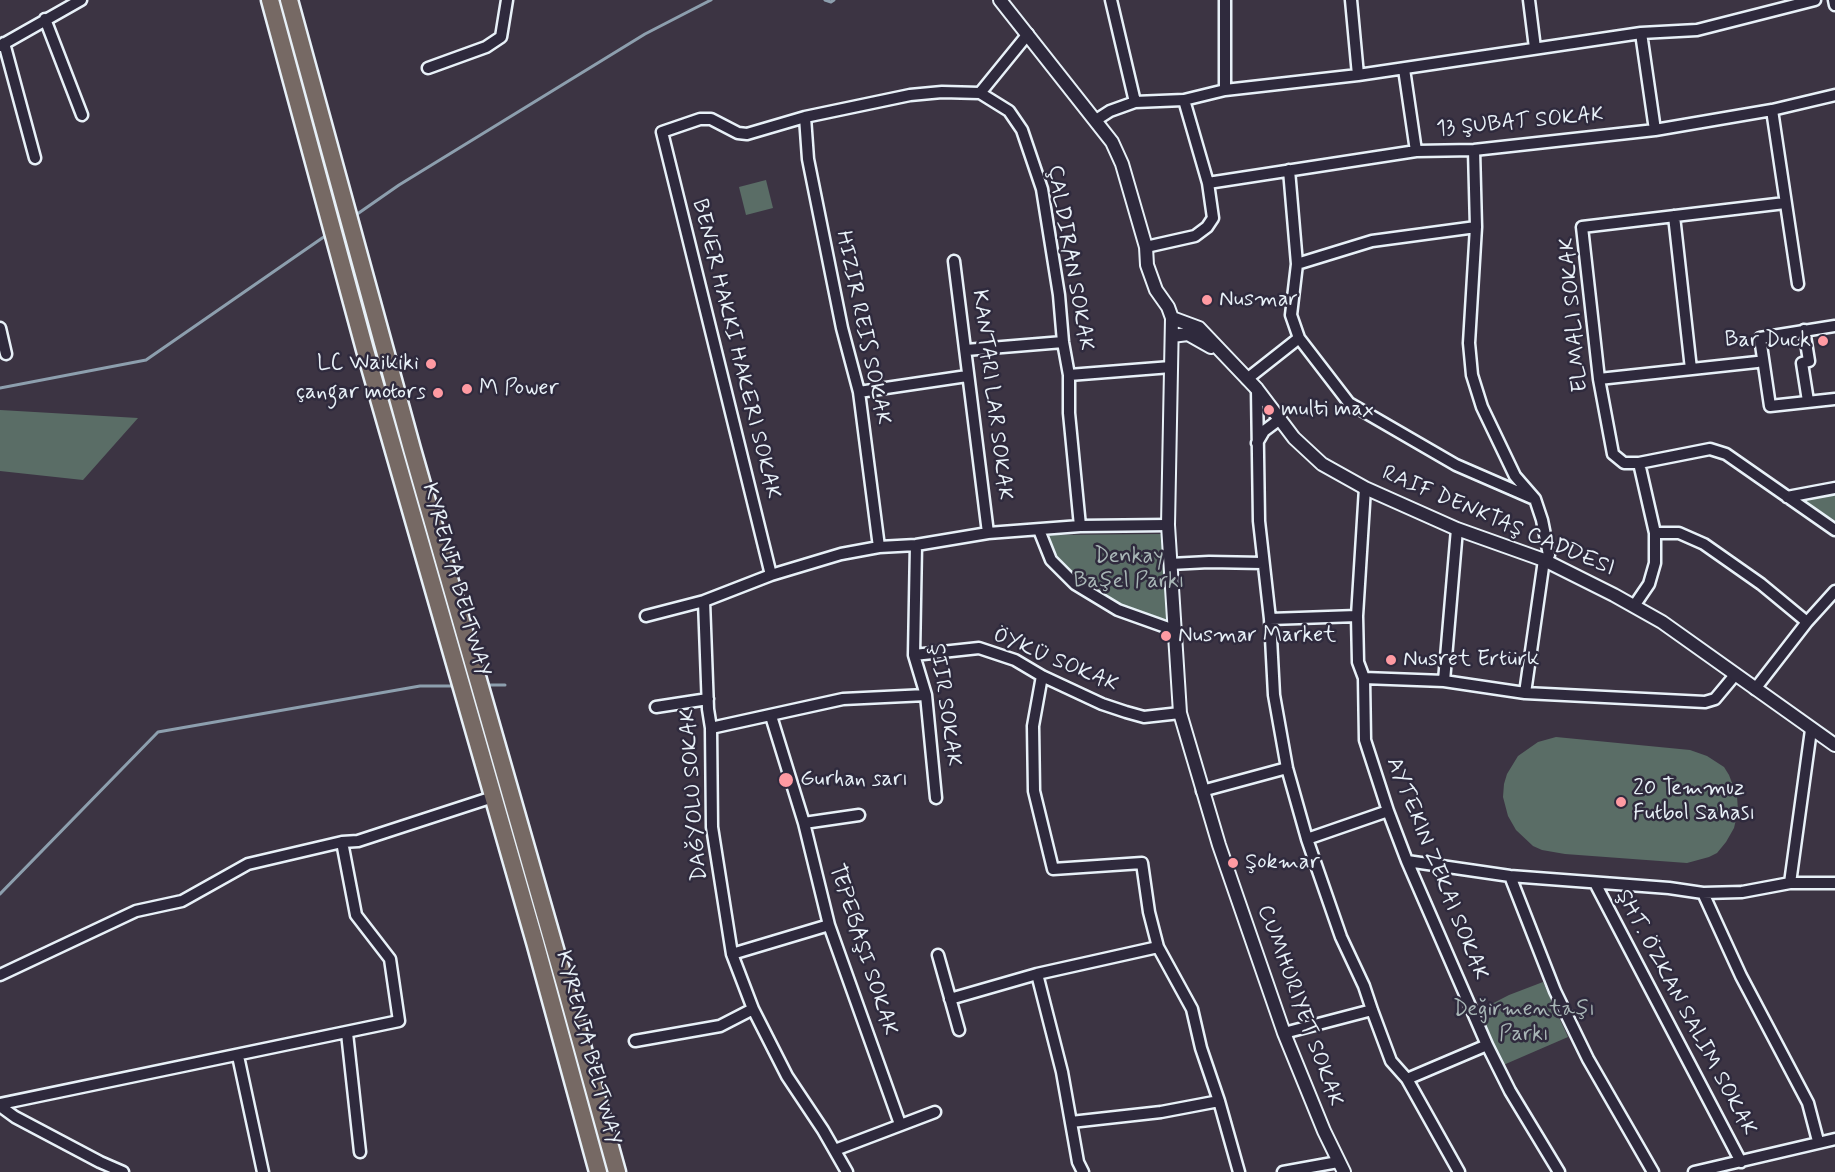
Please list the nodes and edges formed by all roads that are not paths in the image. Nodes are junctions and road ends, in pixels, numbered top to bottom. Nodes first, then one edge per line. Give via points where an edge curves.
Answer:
1 (81, 0) edge
2 (270, 0) edge
3 (289, 0) edge
4 (507, 0) edge
5 (1000, 0) edge
6 (1111, 0) edge
7 (1225, 0) edge
8 (1351, 0) edge
9 (1529, 0) edge
10 (1815, 0) edge
11 (1834, 0) edge
12 (1770, 5) edge
13 (1835, 5) edge
14 (45, 19) junction
15 (1641, 33) junction
16 (1028, 34) junction
17 (2, 45) edge
18 (1535, 48) junction
19 (428, 68) dead end
20 (1404, 69) junction
21 (1358, 75) junction
22 (1225, 90) junction
23 (980, 93) junction
24 (1835, 95) edge
25 (1184, 100) junction
26 (1135, 102) junction
27 (1772, 110) junction
28 (82, 115) dead end
29 (805, 117) junction
30 (1096, 120) junction
31 (1655, 130) junction
32 (1474, 150) junction
33 (1416, 151) junction
34 (34, 158) dead end
35 (1289, 170) junction
36 (1208, 183) junction
37 (1785, 203) junction
38 (1674, 216) junction
39 (1476, 226) junction
40 (1146, 247) junction
41 (954, 261) dead end
42 (1297, 264) junction
43 (1798, 284) dead end
44 (1172, 318) junction
45 (1835, 326) edge
46 (0, 328) edge
47 (1804, 330) junction
48 (1172, 336) junction
49 (1299, 338) junction
50 (1063, 342) junction
51 (966, 350) junction
52 (6, 354) dead end
53 (1225, 355) junction
54 (1756, 362) dead end
55 (1171, 368) junction
56 (1690, 369) junction
57 (1069, 375) junction
58 (968, 376) junction
59 (1247, 378) junction
60 (1599, 379) junction
61 (1257, 389) junction
62 (859, 392) junction
63 (1835, 399) edge
64 (1808, 401) junction
65 (1280, 418) junction
66 (1257, 443) junction
67 (1639, 463) junction
68 (1365, 488) junction
69 (1835, 488) edge
70 (1787, 497) junction
71 (1535, 499) junction
72 (1168, 525) junction
73 (1080, 526) junction
74 (1457, 529) junction
75 (1039, 530) junction
76 (1835, 530) edge
77 (988, 533) junction
78 (1655, 533) junction
79 (916, 545) junction
80 (879, 548) junction
81 (1544, 560) junction
82 (1263, 563) junction
83 (1170, 564) junction
84 (771, 575) junction
85 (1835, 591) edge
86 (704, 601) junction
87 (1634, 606) junction
88 (646, 616) dead end
89 (1357, 616) junction
90 (1270, 619) junction
91 (1807, 622) junction
92 (1174, 630) junction
93 (914, 655) junction
94 (1735, 675) junction
95 (1042, 676) junction
96 (1364, 678) junction
97 (1444, 681) junction
98 (1755, 689) junction
99 (1525, 693) junction
100 (926, 695) junction
101 (708, 699) junction
102 (656, 707) dead end
103 (1180, 713) junction
104 (771, 716) junction
105 (711, 728) junction
106 (1811, 730) junction
107 (1835, 745) edge
108 (1287, 768) junction
109 (1202, 791) junction
110 (493, 798) junction
111 (936, 798) dead end
112 (1388, 812) junction
113 (859, 815) dead end
114 (804, 823) junction
115 (1307, 839) junction
116 (342, 842) junction
117 (1407, 861) junction
118 (1510, 876) junction
119 (1595, 883) junction
120 (1790, 883) junction
121 (1835, 883) edge
122 (1703, 893) junction
123 (829, 926) junction
124 (1158, 947) junction
125 (732, 954) junction
126 (938, 955) dead end
127 (1037, 974) junction
128 (0, 975) edge
129 (950, 999) junction
130 (753, 1009) junction
131 (1372, 1010) junction
132 (959, 1029) dead end
133 (347, 1033) junction
134 (1284, 1033) junction
135 (636, 1041) dead end
136 (1487, 1045) junction
137 (238, 1056) junction
138 (1407, 1078) junction
139 (1220, 1101) junction
140 (0, 1105) edge
141 (934, 1113) dead end
142 (1071, 1122) junction
143 (900, 1124) junction
144 (1835, 1138) edge
145 (1818, 1141) junction
146 (835, 1150) junction
147 (360, 1152) dead end
148 (1741, 1162) junction
149 (1341, 1167) edge
150 (123, 1172) edge
151 (263, 1172) edge
152 (598, 1172) edge
153 (617, 1172) edge
154 (847, 1172) edge
155 (1083, 1172) edge
156 (1239, 1172) edge
157 (1283, 1172) edge
158 (1459, 1172) edge
159 (1559, 1172) edge
160 (1653, 1172) edge
161 (1694, 1172) edge

1 - 14 street
2 - 110 highway, KYRENIA BELTWAY
3 - 153 highway, KYRENIA BELTWAY
4 - 19 street via 501,37 486,47
5 - 16 street
6 - 26 street
7 - 22 street
8 - 21 street
9 - 18 street
10 - 12 street
11 - 13 street
12 - 15 street via 1697,30
14 - 17 street
14 - 28 street
15 - 18 street
15 - 31 street
16 - 23 street
16 - 30 street
17 - 34 street
18 - 20 street
20 - 21 street
20 - 33 street
21 - 22 street
22 - 25 street
23 - 29 street via 910,95
23 - 50 street via 1009,111 1022,130 1035,165 1059,295
24 - 27 street, 13 ŞUBAT SOKAK
25 - 26 street
25 - 36 street
26 - 30 street
27 - 31 street, 13 ŞUBAT SOKAK
27 - 37 street
29 - 62 street via 808,159
29 - 84 street via 747,134 711,119 662,132
30 - 40 street via 1122,164
31 - 32 street, 13 ŞUBAT SOKAK
32 - 33 street, 13 ŞUBAT SOKAK
32 - 39 street
33 - 35 street, 13 ŞUBAT SOKAK
35 - 36 street, 13 ŞUBAT SOKAK
35 - 42 street
36 - 40 street via 1213,218 1207,227 1195,236
37 - 38 street
37 - 43 street
38 - 56 street
38 - 60 street via 1582,227
39 - 42 street via 1372,241
39 - 71 street via 1469,325 1472,375 1482,407 1515,476
40 - 44 street via 1147,265 1156,290
41 - 51 street
42 - 49 street via 1291,315
44 - 48 street, CUMHURIYET SOKAK
44 - 53 street, RAIF DENKTAŞ CADDESI via 1199,328
45 - 47 street
46 - 52 street
47 - 64 street via 1809,362 1802,363
47 - 64 street via 1760,338 1770,406
48 - 53 street, RAIF DENKTAŞ CADDESI via 1188,334
48 - 55 street, CUMHURIYET SOKAK
49 - 59 street
49 - 71 street via 1349,403 1456,465
50 - 51 street
50 - 57 street
51 - 58 street
53 - 59 street, RAIF DENKTAŞ CADDESI
54 - 56 street
55 - 57 street
55 - 72 street, CUMHURIYET SOKAK
56 - 60 street
57 - 73 street
58 - 62 street
58 - 77 street
59 - 61 street, RAIF DENKTAŞ CADDESI
60 - 67 street via 1613,454 1624,462
61 - 65 street, RAIF DENKTAŞ CADDESI
61 - 66 street
62 - 80 street
63 - 64 street
65 - 66 street
65 - 68 street, RAIF DENKTAŞ CADDESI via 1294,438 1322,464
66 - 82 street
67 - 70 street via 1710,449 1726,454
67 - 78 street
68 - 74 street, RAIF DENKTAŞ CADDESI
68 - 89 street, AYTEKIN ZEKAI SOKAK
69 - 70 street
70 - 76 street
71 - 81 street via 1548,544 1549,555
72 - 73 street
72 - 83 street, CUMHURIYET SOKAK
73 - 75 street
74 - 81 street, RAIF DENKTAŞ CADDESI
74 - 97 street
75 - 77 street
75 - 92 street via 1051,560 1075,584 1118,610
77 - 79 street
78 - 87 street via 1650,584
78 - 91 street via 1679,533 1704,543
79 - 80 street
79 - 93 street, ŞIIR SOKAK
80 - 84 street via 841,554
81 - 87 street, RAIF DENKTAŞ CADDESI
81 - 99 street
82 - 83 street
82 - 90 street
83 - 92 street, CUMHURIYET SOKAK
84 - 86 street
85 - 91 street
86 - 88 street
86 - 101 street, DAĞYOLU SOKAK
87 - 94 street, RAIF DENKTAŞ CADDESI
89 - 90 street
89 - 96 street, AYTEKIN ZEKAI SOKAK via 1358,662
90 - 108 street via 1274,695
91 - 98 street
92 - 103 street, CUMHURIYET SOKAK
93 - 95 street, ÖYKÜ SOKAK via 979,648 1015,660
93 - 100 street, ŞIIR SOKAK
94 - 98 street, RAIF DENKTAŞ CADDESI
94 - 99 street via 1715,699 1705,702
95 - 103 street, ÖYKÜ SOKAK via 1102,704 1144,717
95 - 124 street via 1033,726 1034,791 1053,869 1142,863
96 - 97 street
96 - 112 street, AYTEKIN ZEKAI SOKAK via 1365,740
97 - 99 street
98 - 106 street, RAIF DENKTAŞ CADDESI
100 - 104 street via 843,699
100 - 111 street, ŞIIR SOKAK
101 - 102 street
101 - 105 street, DAĞYOLU SOKAK
103 - 109 street, CUMHURIYET SOKAK
104 - 105 street
104 - 114 street
105 - 125 street, DAĞYOLU SOKAK via 712,827
106 - 107 street, RAIF DENKTAŞ CADDESI
106 - 120 street
108 - 109 street
108 - 115 street
109 - 134 street, CUMHURIYET SOKAK
110 - 116 street via 358,841
110 - 152 highway, KYRENIA BELTWAY
112 - 115 street
112 - 117 street, AYTEKIN ZEKAI SOKAK
113 - 114 street
114 - 123 street
115 - 131 street via 1341,937
116 - 128 street via 248,864 182,901 136,911
116 - 133 street via 356,915 390,959 399,1021
117 - 118 street
117 - 136 street, AYTEKIN ZEKAI SOKAK
118 - 119 street
118 - 160 street via 1555,991 1588,1059
119 - 122 street
119 - 148 street, ŞHT. ÖZKAN SALIM SOKAK
120 - 121 street
120 - 122 street
122 - 145 street via 1741,976 1808,1103
123 - 125 street
123 - 143 street
124 - 127 street
124 - 139 street via 1192,1009
125 - 130 street, DAĞYOLU SOKAK
126 - 129 street
127 - 129 street
127 - 142 street
129 - 132 street
130 - 135 street via 720,1026
130 - 146 street, DAĞYOLU SOKAK via 787,1076
131 - 134 street
131 - 138 street via 1391,1060
133 - 137 street
133 - 147 street
134 - 149 street, CUMHURIYET SOKAK
136 - 138 street
136 - 159 street, AYTEKIN ZEKAI SOKAK
137 - 140 street
137 - 151 street
138 - 158 street
139 - 142 street
139 - 156 street
140 - 150 street via 15,1117
141 - 143 street
142 - 155 street
143 - 146 street
144 - 145 street
145 - 148 street
146 - 154 street, DAĞYOLU SOKAK
148 - 161 street
149 - 157 street

